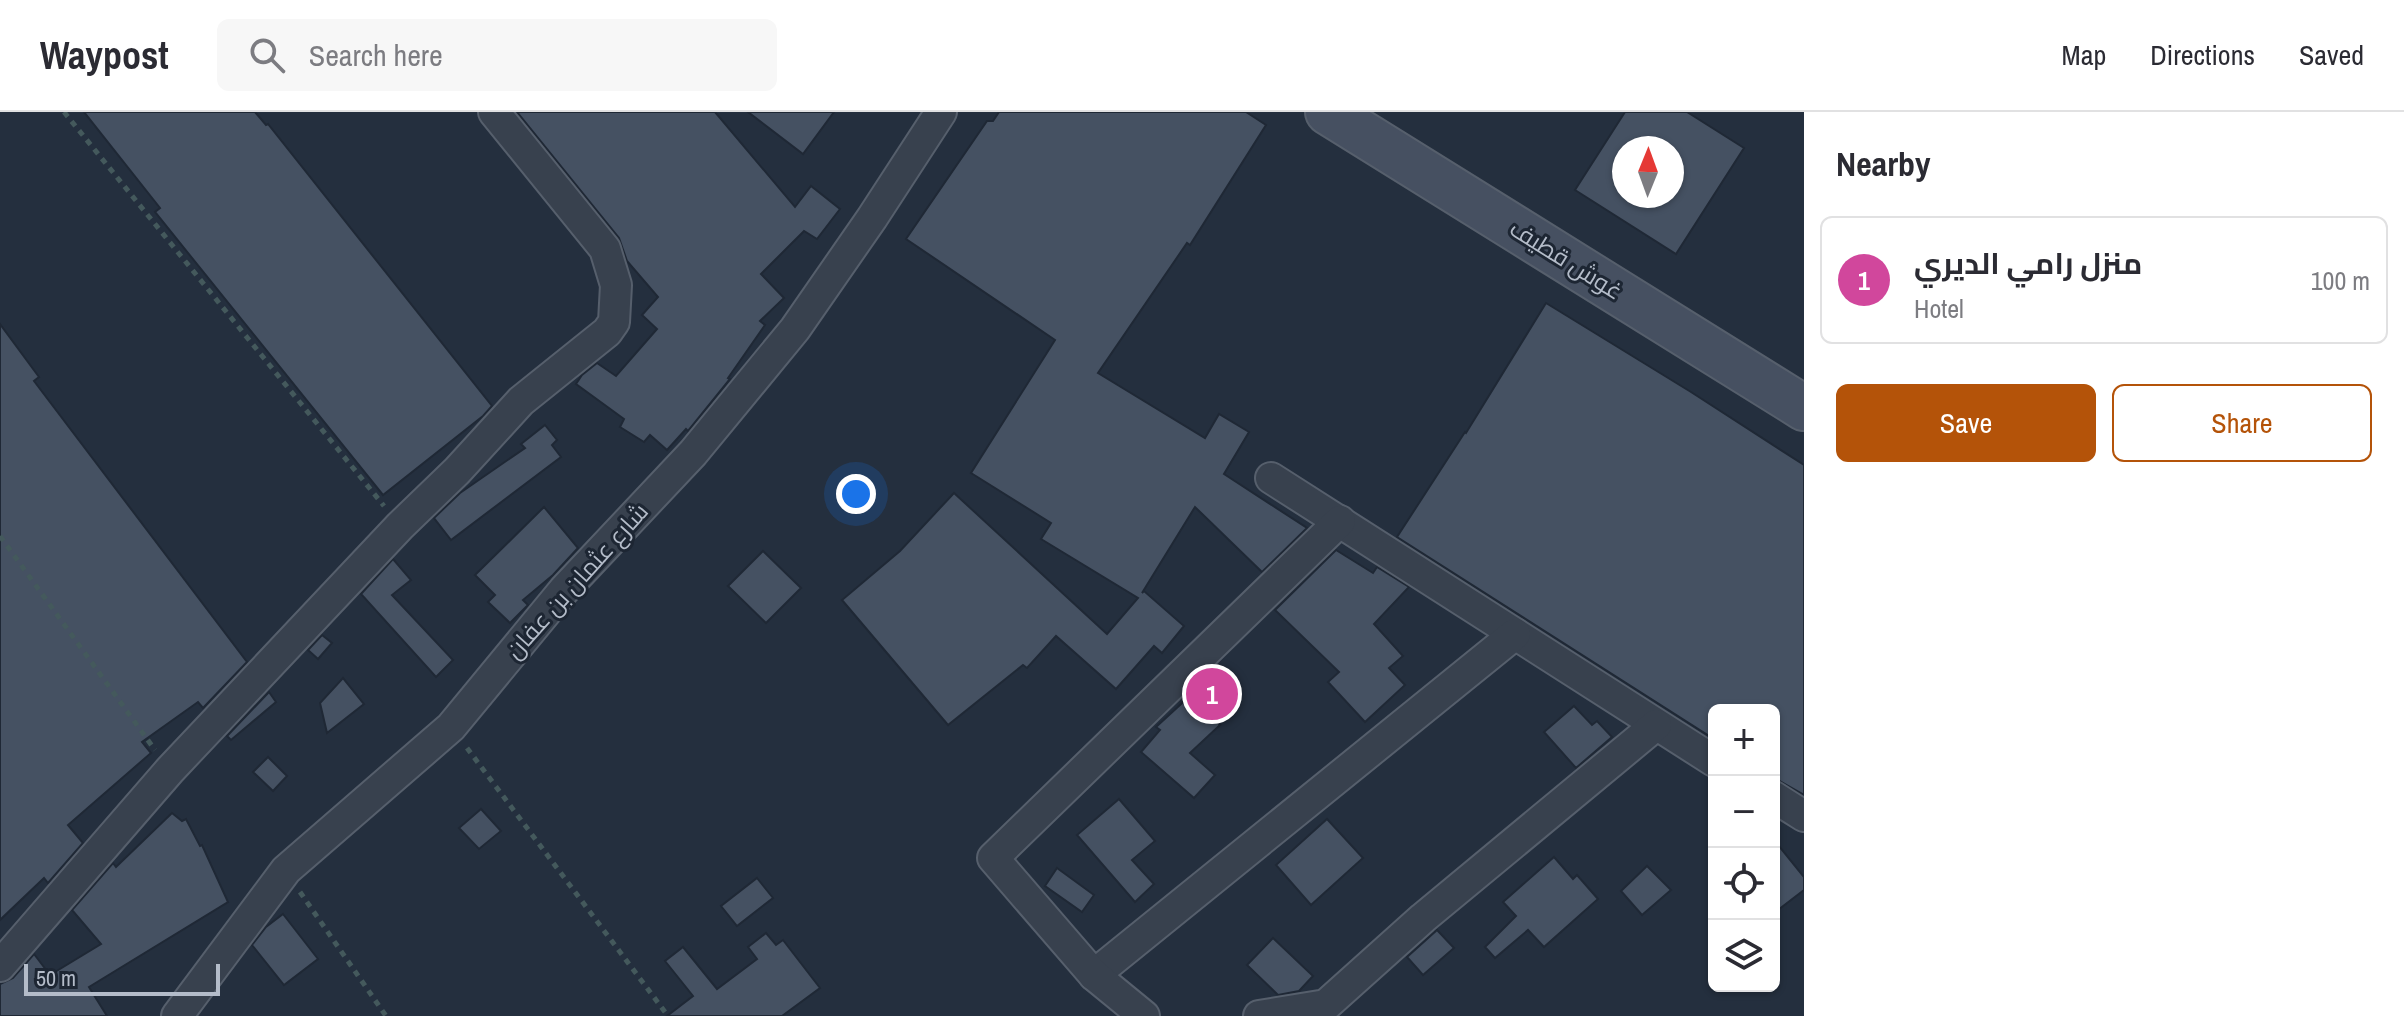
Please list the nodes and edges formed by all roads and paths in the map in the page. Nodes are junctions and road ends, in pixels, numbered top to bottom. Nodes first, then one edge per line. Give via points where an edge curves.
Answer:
1 (64, 112) edge
2 (494, 112) edge
3 (941, 112) edge
4 (1328, 112) edge
5 (1804, 408) edge
6 (1271, 478) dead end
7 (1340, 521) junction
8 (400, 526) junction
9 (0, 536) edge
10 (1515, 634) junction
11 (1656, 725) junction
12 (451, 727) junction
13 (1708, 757) edge
14 (170, 770) junction
15 (1780, 801) edge
16 (1804, 816) edge
17 (286, 870) junction
18 (0, 966) edge
19 (1094, 975) junction
20 (177, 1016) edge
21 (386, 1016) edge
22 (668, 1016) edge
23 (1144, 1016) edge
24 (1259, 1016) edge

1 - 8 path
2 - 8 street via 605,249 616,285 614,322 521,401
3 - 12 street, شارع عثمان بن عفان via 795,329 693,453 564,590
4 - 5 main road, غوش قطيف
6 - 7 street
7 - 10 street
7 - 19 street via 993,858
8 - 14 street
9 - 14 path
10 - 11 street
10 - 19 street
11 - 13 street
11 - 24 street via 1326,1005
12 - 17 street, شارع عثمان بن عفان
12 - 22 path
14 - 18 street
15 - 16 street
17 - 20 street, شارع عثمان بن عفان
17 - 21 path
19 - 23 street

